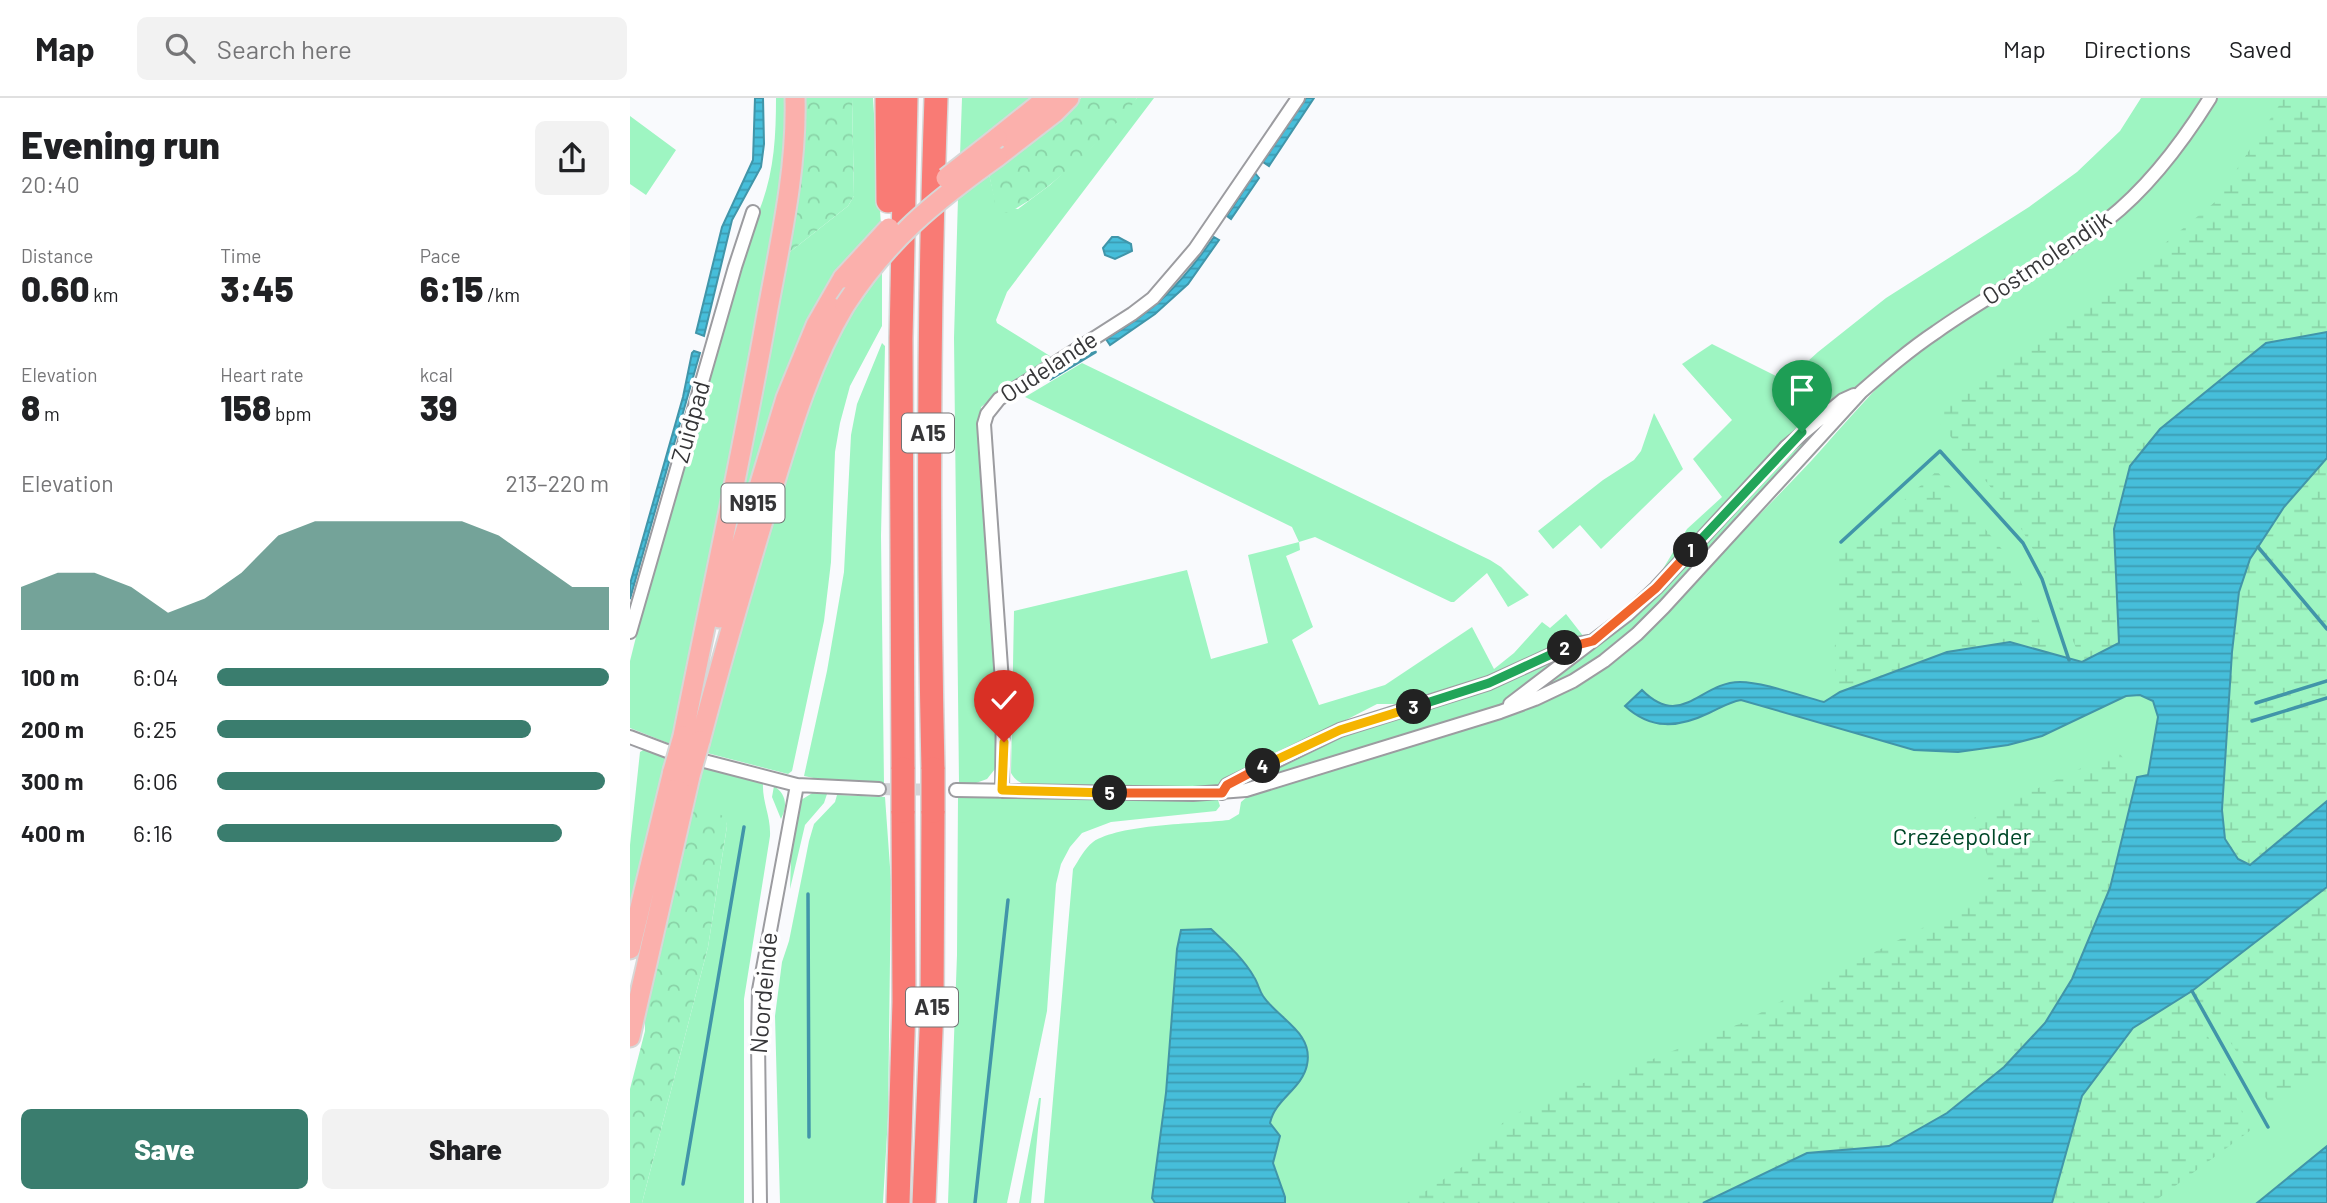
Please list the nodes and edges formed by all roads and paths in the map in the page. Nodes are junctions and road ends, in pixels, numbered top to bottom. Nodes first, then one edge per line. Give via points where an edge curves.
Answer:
1 (795, 98) edge
2 (887, 98) edge
3 (906, 98) edge
4 (936, 98) edge
5 (1047, 98) edge
6 (1069, 98) edge
7 (1298, 98) edge
8 (2210, 98) edge
9 (997, 147) junction
10 (753, 212) dead end
11 (901, 339) junction
12 (1861, 392) junction
13 (630, 632) edge
14 (1593, 641) junction
15 (1500, 712) junction
16 (630, 737) edge
17 (691, 738) junction
18 (667, 751) dead end
19 (704, 761) dead end
20 (682, 773) junction
21 (797, 785) junction
22 (879, 789) tunnel mouth
23 (956, 790) tunnel mouth
24 (1002, 790) junction
25 (1222, 793) junction
26 (630, 949) edge
27 (630, 1037) edge
28 (760, 1203) edge
29 (898, 1203) edge
30 (924, 1203) edge

1 - 17 main road, N915 via 791,169
2 - 11 highway, A15 via 889,298
3 - 11 highway, A15
4 - 30 highway, A15, bridge via 928,567 932,1007
5 - 9 main road, N915
6 - 9 main road, N915 via 1054,113
7 - 24 street, Oudelande via 1195,249 1153,298 999,399 987,414 984,424 1003,696
8 - 12 street, Oostmolendijk via 2170,157 2107,220 1935,332
9 - 17 main road, N915, bridge via 876,261 818,354
9 - 17 main road, N915, bridge via 912,206 880,236 843,278 816,324 786,398
10 - 13 street, Zuidpad
11 - 29 highway, A15, bridge via 904,1002
12 - 14 street, Oostmolendijk via 1802,432 1656,588
12 - 15 street, Oostmolendijk via 1637,634 1573,681
14 - 15 street, Oostmolendijk
14 - 25 street, Oostmolendijk via 1572,645 1489,683 1340,730 1227,785
15 - 25 street, Oostmolendijk via 1246,790
16 - 18 street
17 - 20 main road, N915, bridge
19 - 21 street
20 - 26 main road, N915
20 - 27 main road, N915
21 - 22 street
21 - 28 street, Noordeinde via 760,990
23 - 24 street, Oostmolendijk
24 - 25 street, Oostmolendijk

